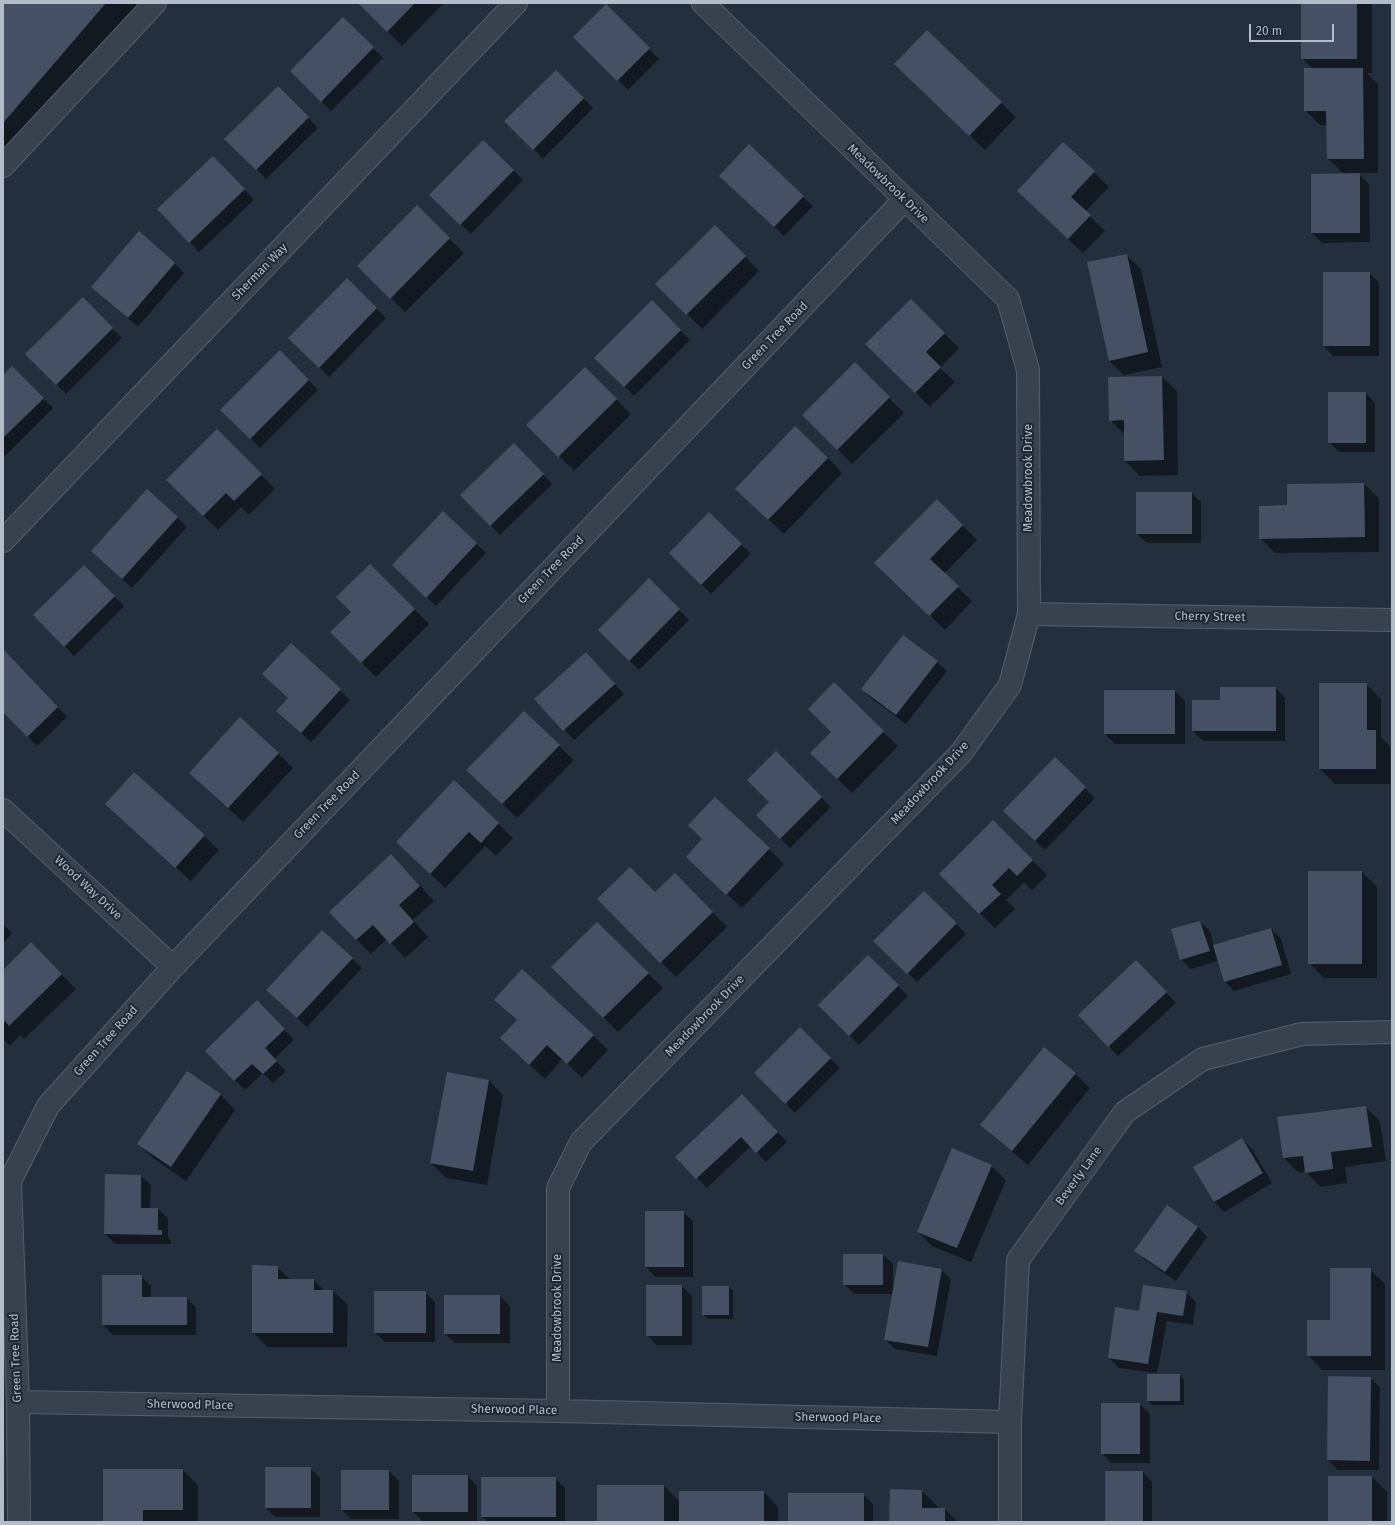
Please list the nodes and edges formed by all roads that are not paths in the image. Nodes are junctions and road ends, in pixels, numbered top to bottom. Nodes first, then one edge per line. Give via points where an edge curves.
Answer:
1 (155, 3) edge
2 (516, 3) edge
3 (703, 3) edge
4 (3, 166) edge
5 (904, 200) junction
6 (3, 541) edge
7 (1029, 614) junction
8 (1392, 620) edge
9 (3, 810) edge
10 (173, 967) junction
11 (1392, 1032) edge
12 (18, 1402) junction
13 (558, 1411) junction
14 (1010, 1422) junction
15 (19, 1522) edge
16 (1010, 1522) edge

1 - 4 street
2 - 6 street, Sherman Way
3 - 5 street, Meadowbrook Drive
5 - 7 street, Meadowbrook Drive via 1008,299 1028,370
5 - 10 street, Green Tree Road
7 - 8 street, Cherry Street
7 - 13 street, Meadowbrook Drive via 1010,684 961,753 582,1142 558,1188
9 - 10 street, Wood Way Drive
10 - 12 street, Green Tree Road via 48,1106 10,1181
11 - 14 street, Beverly Lane via 1302,1034 1203,1059 1125,1112 1018,1260
12 - 13 street, Sherwood Place
12 - 15 street, Green Tree Road
13 - 14 street, Sherwood Place
14 - 16 street, Beverly Lane

